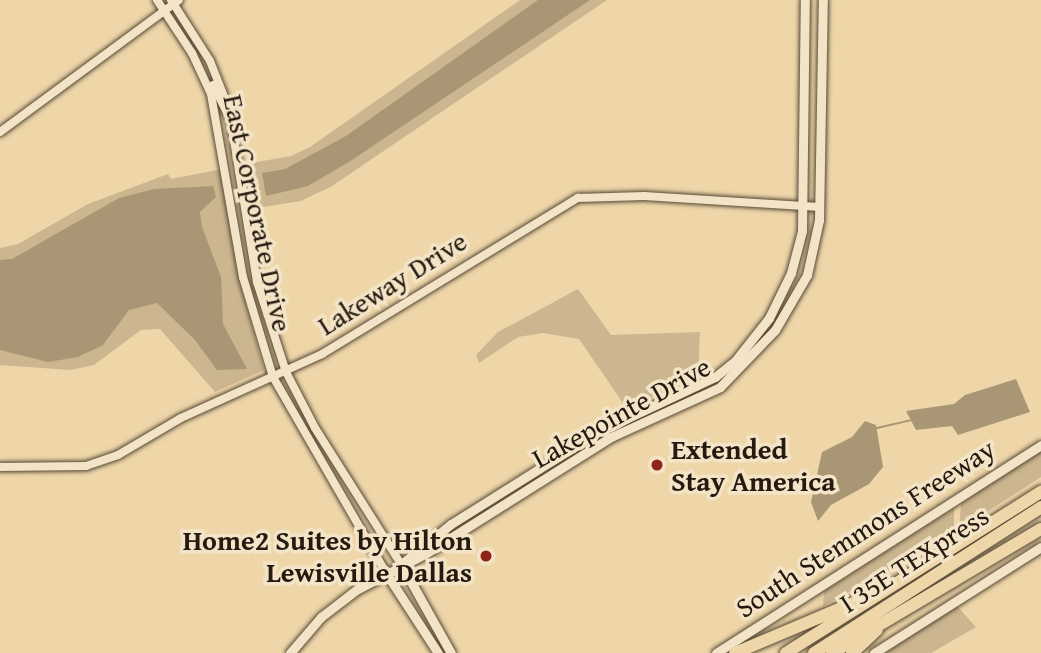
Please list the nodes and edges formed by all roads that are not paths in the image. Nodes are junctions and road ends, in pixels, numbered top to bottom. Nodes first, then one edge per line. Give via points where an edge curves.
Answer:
1 (157, 0) edge
2 (805, 0) edge
3 (823, 0) edge
4 (175, 1) edge
5 (165, 10) junction
6 (805, 19) junction
7 (822, 19) junction
8 (205, 78) junction
9 (232, 122) junction
10 (0, 132) edge
11 (821, 185) junction
12 (804, 186) junction
13 (803, 207) junction
14 (820, 207) junction
15 (286, 372) junction
16 (273, 377) junction
17 (697, 388) junction
18 (704, 397) junction
19 (1041, 445) edge
20 (0, 467) edge
21 (503, 491) junction
22 (1041, 492) edge
23 (510, 502) junction
24 (1039, 508) edge
25 (1041, 529) edge
26 (1041, 547) edge
27 (955, 554) junction
28 (401, 564) junction
29 (386, 573) junction
30 (897, 584) junction
31 (886, 619) junction
32 (289, 653) edge
33 (438, 653) edge
34 (451, 653) edge
35 (716, 653) edge
36 (735, 653) edge
37 (786, 653) edge
38 (815, 653) edge
39 (832, 653) edge
40 (852, 653) edge
41 (874, 653) edge

1 - 5 street, East Corporate Drive
2 - 6 main road, Lakepointe Drive
3 - 7 main road, Lakepointe Drive
4 - 5 street
4 - 9 street, East Corporate Drive via 211,61
5 - 8 street, East Corporate Drive
5 - 10 street
6 - 7 main road
6 - 12 main road, Lakepointe Drive
7 - 11 main road, Lakepointe Drive
8 - 9 street via 211,80
8 - 16 street, East Corporate Drive via 219,123 243,277
9 - 15 street, East Corporate Drive via 257,282
11 - 12 main road
11 - 14 main road, Lakepointe Drive
12 - 13 main road, Lakepointe Drive
13 - 14 street, Lakeway Drive
13 - 15 street, Lakeway Drive via 644,195 579,198
13 - 17 main road, Lakepointe Drive via 791,273 769,318 735,361
14 - 18 main road, Lakepointe Drive via 807,275 787,313 753,356
15 - 16 street, Lakeway Drive
15 - 28 street, East Corporate Drive via 315,428
16 - 20 street, Lakeway Drive via 202,407 102,462 59,468
16 - 29 street, East Corporate Drive
17 - 18 main road
17 - 21 main road, Lakepointe Drive via 611,425
18 - 23 main road, Lakepointe Drive via 611,437
19 - 35 main road, South Stemmons Freeway
21 - 23 main road
21 - 28 main road, Lakepointe Drive via 417,547
22 - 27 highway
23 - 28 main road, Lakepointe Drive
24 - 27 highway, I 35E TEXpress
25 - 31 highway
26 - 41 main road
27 - 30 highway
27 - 38 highway, I 35E TEXpress
28 - 29 main road, Lakepointe Drive
28 - 34 main road, East Corporate Drive
29 - 32 main road, Lakepointe Drive via 321,617
29 - 33 main road, East Corporate Drive
30 - 36 highway
30 - 37 highway
31 - 39 highway
31 - 40 highway

